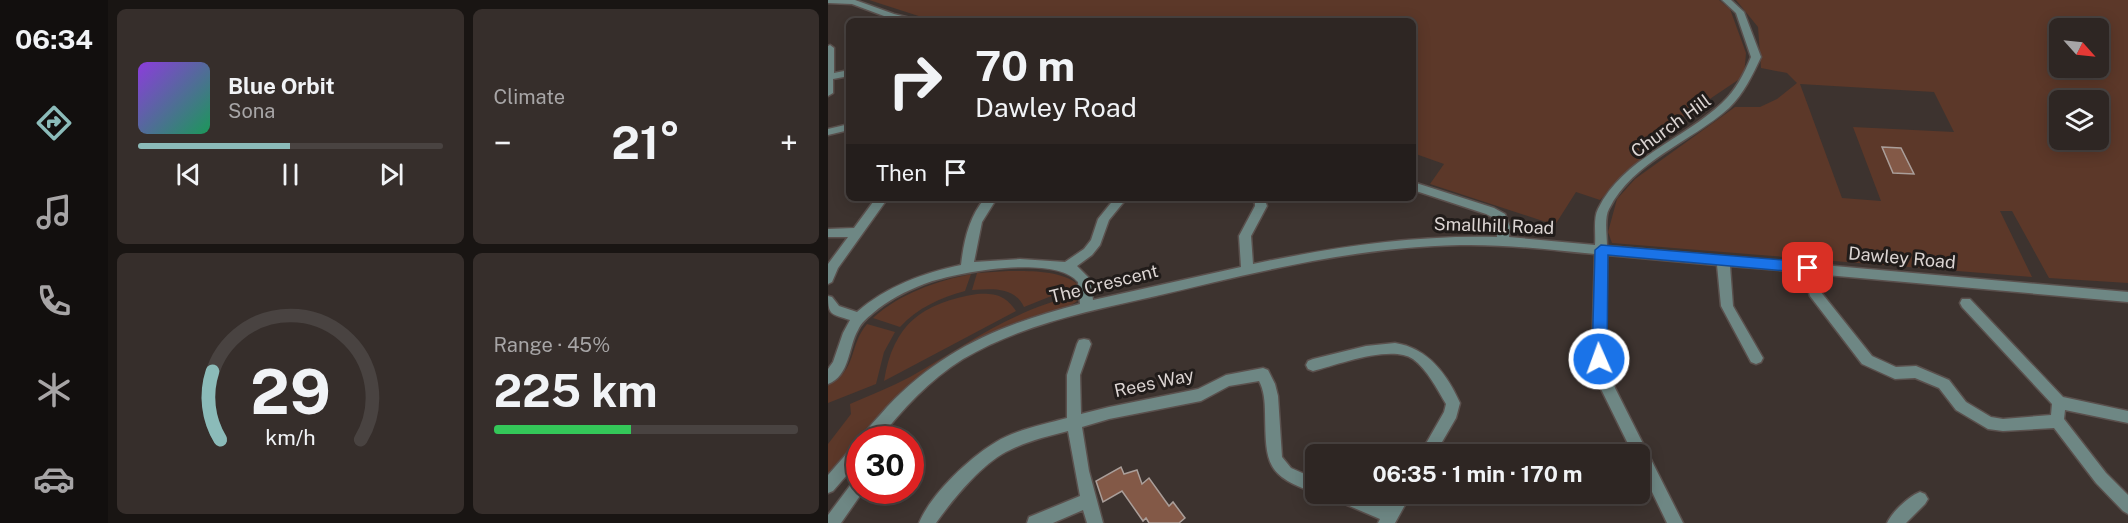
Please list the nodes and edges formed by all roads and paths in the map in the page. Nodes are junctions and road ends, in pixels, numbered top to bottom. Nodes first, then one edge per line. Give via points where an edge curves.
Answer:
1 (1726, 0) edge
2 (828, 1) edge
3 (902, 18) edge
4 (830, 48) dead end
5 (846, 74) edge
6 (830, 77) junction
7 (828, 93) edge
8 (846, 128) edge
9 (828, 132) edge
10 (1416, 187) edge
11 (880, 201) edge
12 (989, 201) edge
13 (1119, 201) edge
14 (1260, 201) edge
15 (856, 232) junction
16 (828, 233) edge
17 (1503, 241) junction
18 (1386, 244) joint
19 (1601, 250) junction
20 (1723, 260) junction
21 (1067, 267) junction
22 (967, 268) junction
23 (1808, 268) junction
24 (1247, 270) junction
25 (828, 279) edge
26 (2128, 297) edge
27 (828, 301) edge
28 (1966, 303) dead end
29 (1087, 306) junction
30 (859, 318) junction
31 (1084, 344) dead end
32 (1756, 358) dead end
33 (1313, 366) dead end
34 (828, 378) edge
35 (2059, 402) junction
36 (2128, 417) edge
37 (2057, 421) junction
38 (1075, 423) junction
39 (882, 426) edge
40 (1433, 444) edge
41 (846, 465) edge
42 (1305, 481) edge
43 (828, 486) edge
44 (1920, 499) dead end
45 (1088, 500) junction
46 (846, 504) edge
47 (1358, 504) edge
48 (1397, 504) edge
49 (2128, 506) edge
50 (1388, 519) edge
51 (832, 523) edge
52 (927, 523) edge
53 (1035, 523) edge
54 (1095, 523) edge
55 (1675, 523) edge
56 (1895, 523) edge

1 - 19 street, Church Hill via 1740,12 1752,41 1756,57 1752,71 1721,112 1660,150 1610,193 1602,211
2 - 3 street via 853,2
4 - 6 street
5 - 6 street
6 - 7 street
8 - 9 street
10 - 17 street via 1490,211 1501,218
11 - 15 street
12 - 22 street via 978,216 969,243
13 - 21 street via 1104,219 1096,242
14 - 24 street via 1245,236
15 - 16 street
15 - 25 street
17 - 18 street, Smallhill Road
17 - 19 street, Smallhill Road
18 - 24 street, The Crescent
19 - 20 street, Dawley Road
19 - 55 street, Church Hill via 1599,359 1608,389
20 - 23 street, Dawley Road
20 - 32 street via 1727,306
21 - 22 street via 1015,263
21 - 29 street via 1081,276 1087,287
22 - 30 street via 903,288
23 - 26 street, Dawley Road
23 - 37 street via 1814,293 1867,360 1896,374 1916,372 1944,384 1961,406 1988,423
24 - 29 street, The Crescent
27 - 30 street via 835,310
28 - 35 street
29 - 39 street, The Crescent via 1005,333 958,355
30 - 34 street via 848,332 837,370
31 - 38 street via 1073,378
33 - 40 street via 1388,348 1417,355 1453,404
35 - 36 street
35 - 37 street
37 - 49 street
38 - 42 street, Rees Way via 1201,395 1226,381 1263,374 1270,384 1273,439 1279,466
38 - 45 street
38 - 52 street via 1002,446 948,493
41 - 43 street
44 - 56 street
45 - 53 street
45 - 54 street
46 - 51 street
47 - 50 street
48 - 50 street

